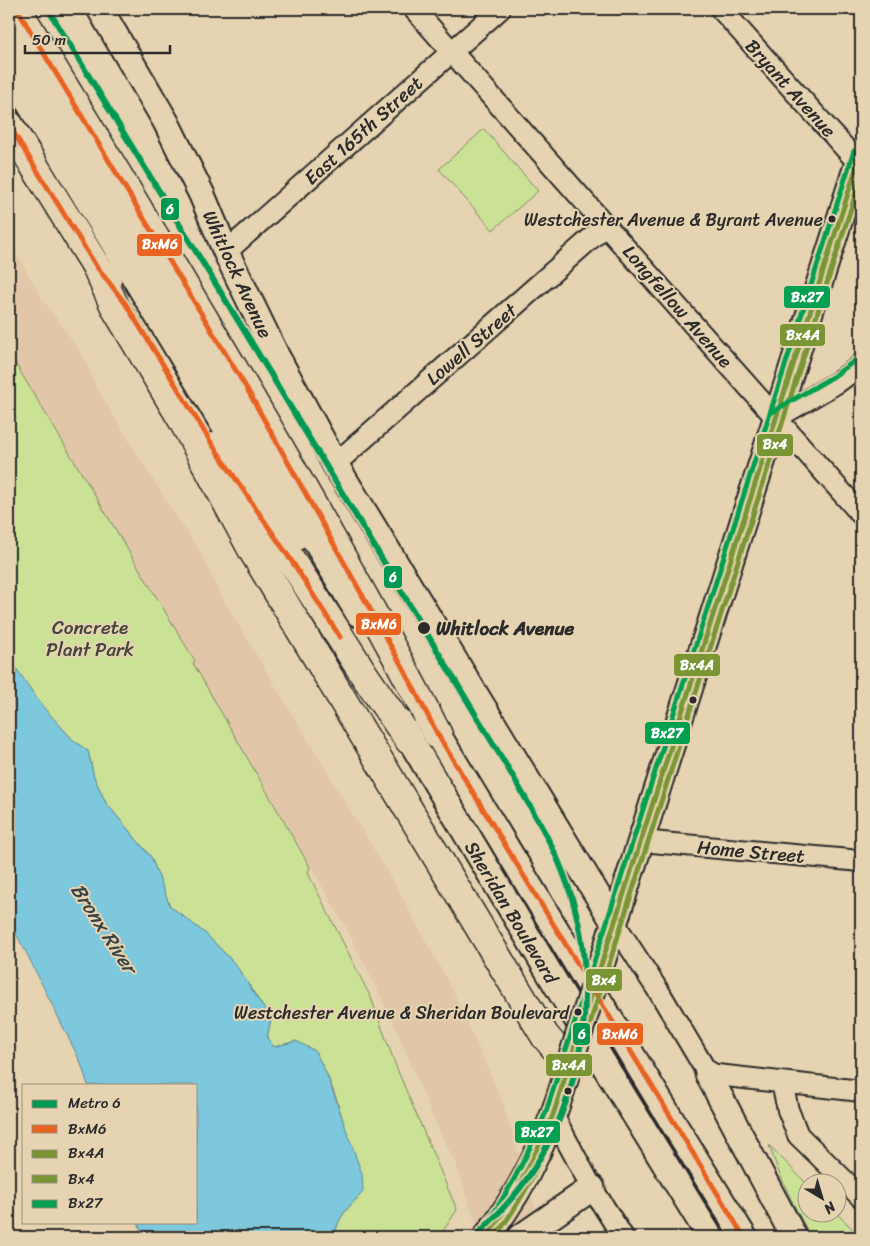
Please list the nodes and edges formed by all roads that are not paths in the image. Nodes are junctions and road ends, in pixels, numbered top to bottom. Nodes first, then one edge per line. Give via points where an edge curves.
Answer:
1 (17, 9) edge
2 (100, 9) edge
3 (414, 9) edge
4 (500, 9) edge
5 (720, 9) edge
6 (9, 35) edge
7 (452, 51) junction
8 (21, 76) edge
9 (9, 125) edge
10 (860, 161) edge
11 (606, 225) junction
12 (226, 252) junction
13 (96, 266) junction
14 (861, 365) edge
15 (776, 418) junction
16 (335, 464) junction
17 (861, 514) edge
18 (438, 736) junction
19 (409, 740) junction
20 (641, 841) junction
21 (861, 861) edge
22 (614, 924) junction
23 (570, 1062) junction
24 (708, 1074) junction
25 (782, 1083) junction
26 (861, 1090) edge
27 (554, 1116) junction
28 (592, 1188) junction
29 (861, 1197) edge
30 (486, 1237) edge
31 (521, 1237) edge
32 (623, 1237) edge
33 (710, 1237) edge
34 (744, 1237) edge
35 (794, 1237) edge

1 - 18 highway via 247,389
2 - 12 main road, Whitlock Avenue via 166,122
3 - 7 street, Longfellow Avenue
4 - 7 street, East 165th Street
5 - 10 street, Bryant Avenue
6 - 8 main road via 20,49
7 - 11 street, Longfellow Avenue
7 - 12 street, East 165th Street
8 - 18 main road, Sheridan Boulevard via 395,674
8 - 19 main road, Sheridan Boulevard via 263,493 374,672
9 - 13 highway
10 - 15 main road
11 - 15 street, Longfellow Avenue
11 - 16 street, Lowell Street
12 - 16 main road, Whitlock Avenue via 280,364
13 - 19 highway via 125,303 212,444
13 - 23 highway via 116,309 166,391 253,551 545,1036
14 - 15 street
15 - 17 street, Longfellow Avenue
15 - 20 main road
16 - 22 main road, Whitlock Avenue
18 - 34 main road, Sheridan Boulevard
19 - 33 main road, Sheridan Boulevard
20 - 21 street, Home Street
20 - 22 main road
22 - 23 main road, bridge
22 - 24 street, Whitlock Avenue
23 - 27 main road
24 - 25 street
24 - 35 main road
25 - 26 street
25 - 29 street via 798,1135
27 - 28 street
27 - 30 main road via 516,1190
28 - 31 main road
28 - 32 street

